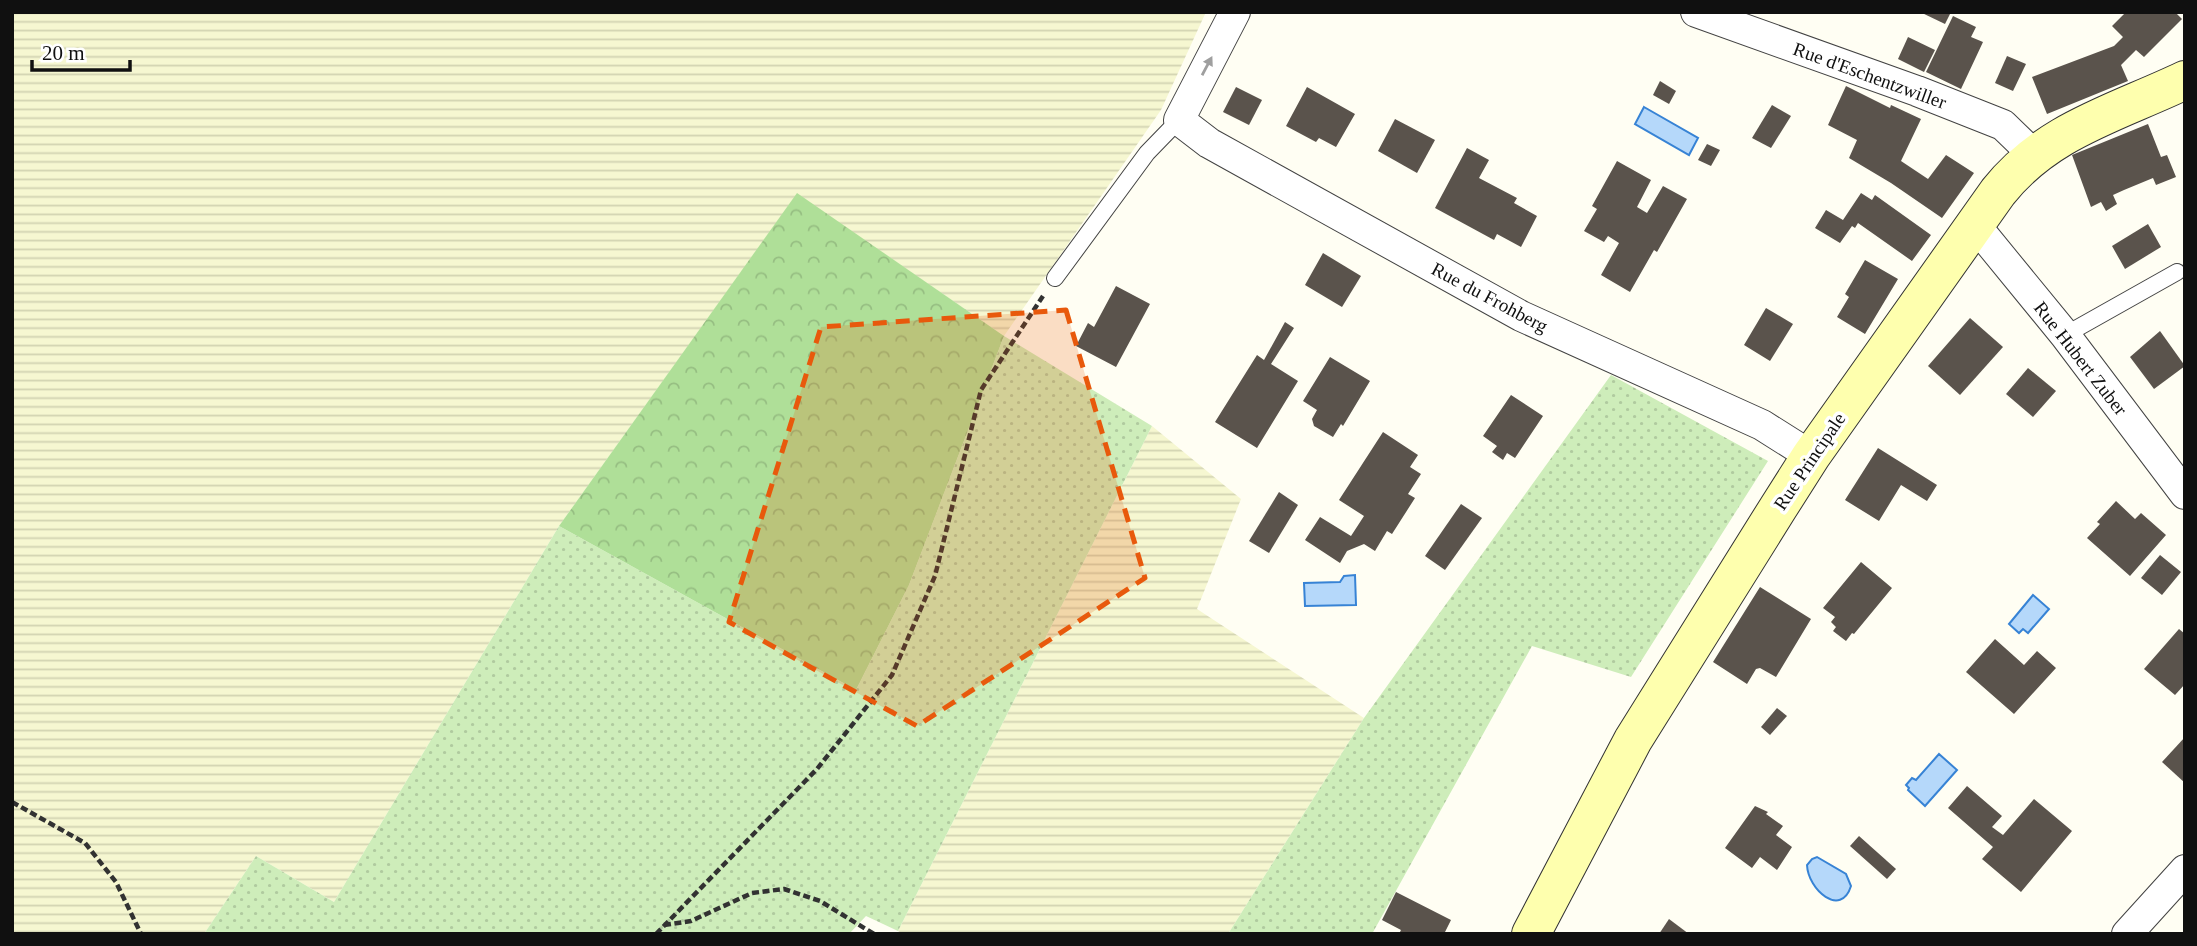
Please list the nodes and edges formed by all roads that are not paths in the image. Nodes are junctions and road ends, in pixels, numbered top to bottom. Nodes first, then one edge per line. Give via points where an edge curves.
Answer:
1 (1235, 12) edge
2 (1696, 12) edge
3 (2185, 80) edge
4 (1179, 120) junction
5 (2034, 155) junction
6 (1975, 225) junction
7 (2176, 272) dead end
8 (1055, 278) road end
9 (2065, 335) junction
10 (1811, 456) junction
11 (2185, 494) edge
12 (2185, 870) edge
13 (1531, 934) edge
14 (2127, 934) edge

4 -> 1 street
2 - 5 street, Rue d'Eschentzwiller via 2003,125
3 - 5 main road, Rue Principale via 2069,131
4 - 8 lane via 1147,153
4 - 10 street, Rue du Frohberg via 1209,143 1521,316 1762,425
5 - 6 main road, Rue Principale via 2008,179
6 - 9 street, Rue Hubert Zuber
6 - 10 main road, Rue Principale
7 - 9 lane
9 - 11 street, Rue Hubert Zuber
10 - 13 main road, Rue Principale via 1633,740
12 - 14 street

